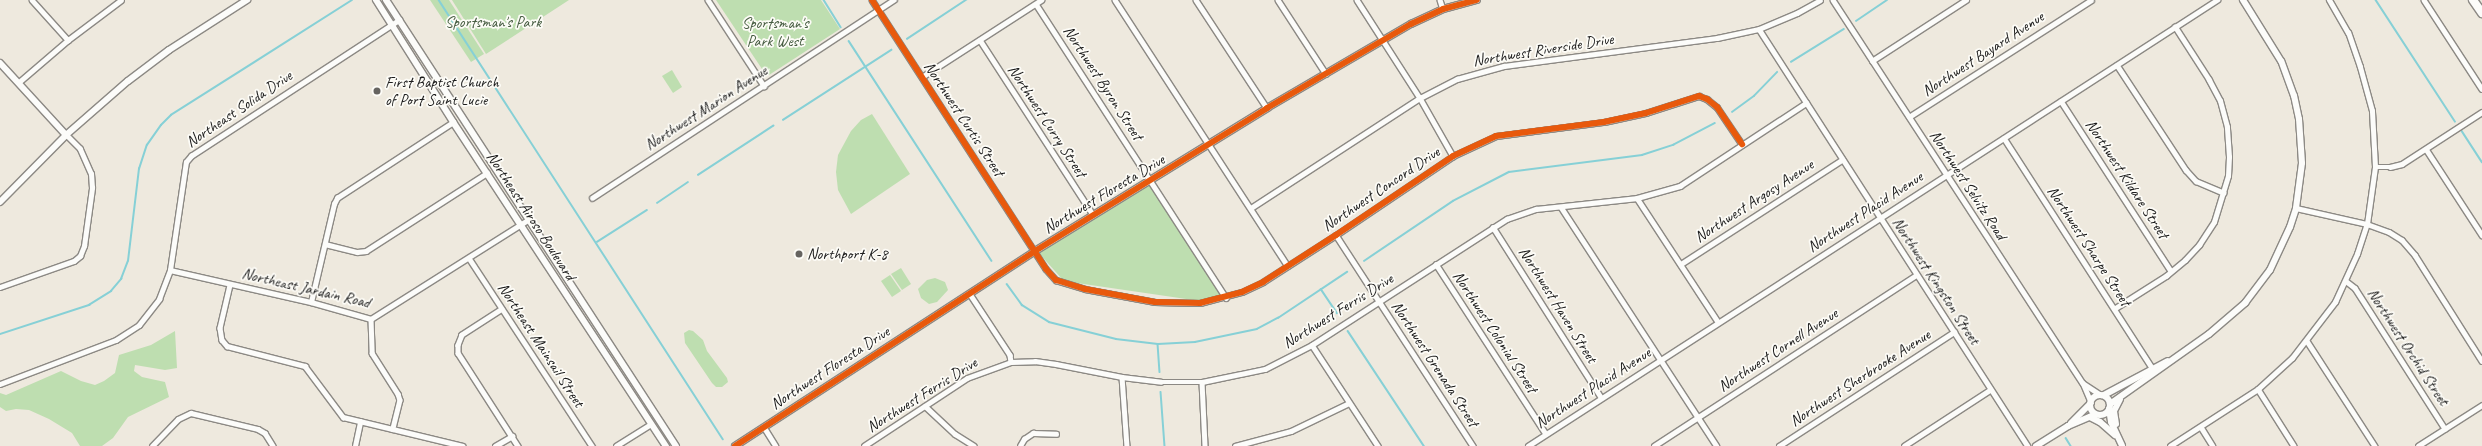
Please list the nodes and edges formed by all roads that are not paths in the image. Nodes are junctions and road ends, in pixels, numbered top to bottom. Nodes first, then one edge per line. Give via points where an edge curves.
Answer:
1 (32, 0) edge
2 (121, 0) edge
3 (247, 0) edge
4 (376, 0) edge
5 (386, 0) edge
6 (708, 0) edge
7 (872, 0) edge
8 (894, 0) edge
9 (1041, 0) edge
10 (1115, 0) edge
11 (1196, 0) edge
12 (1278, 0) edge
13 (1357, 0) edge
14 (1440, 0) edge
15 (1477, 0) edge
16 (1820, 0) edge
17 (1833, 0) edge
18 (1966, 0) edge
19 (2091, 0) edge
20 (2217, 0) edge
21 (2243, 0) edge
22 (2330, 0) edge
23 (2424, 0) edge
24 (2473, 0) edge
25 (1036, 4) junction
26 (879, 10) junction
27 (1443, 10) junction
28 (2482, 13) edge
29 (399, 20) junction
30 (391, 25) junction
31 (2175, 27) junction
32 (1759, 29) junction
33 (1383, 39) junction
34 (68, 40) junction
35 (980, 40) junction
36 (1872, 61) junction
37 (0, 63) edge
38 (2118, 64) junction
39 (1326, 74) junction
40 (922, 77) junction
41 (18, 83) junction
42 (764, 86) junction
43 (2482, 89) edge
44 (1420, 98) junction
45 (2061, 101) junction
46 (1806, 103) junction
47 (1266, 108) junction
48 (2482, 112) edge
49 (1909, 117) junction
50 (453, 122) junction
51 (66, 135) junction
52 (2004, 138) junction
53 (1742, 144) junction
54 (1210, 145) junction
55 (2426, 149) junction
56 (1454, 156) junction
57 (1842, 160) junction
58 (2375, 167) junction
59 (487, 173) junction
60 (1946, 175) junction
61 (1150, 181) junction
62 (2224, 193) junction
63 (592, 198) dead end
64 (1637, 198) junction
65 (0, 202) edge
66 (1561, 207) junction
67 (1251, 208) junction
68 (2296, 208) junction
69 (1093, 215) junction
70 (1880, 218) junction
71 (529, 219) junction
72 (521, 224) junction
73 (2367, 224) junction
74 (1493, 227) junction
75 (1336, 235) junction
76 (2482, 235) edge
77 (325, 244) junction
78 (1035, 251) junction
79 (469, 258) junction
80 (1436, 264) junction
81 (1681, 264) junction
82 (1288, 266) junction
83 (170, 270) junction
84 (2171, 272) junction
85 (1916, 275) junction
86 (2346, 281) junction
87 (230, 285) junction
88 (0, 287) edge
89 (970, 294) junction
90 (1226, 298) junction
91 (1379, 301) junction
92 (311, 302) junction
93 (502, 309) junction
94 (2114, 309) junction
95 (371, 319) junction
96 (1718, 322) junction
97 (1954, 332) junction
98 (2307, 341) junction
99 (1312, 345) junction
100 (1660, 360) junction
101 (2169, 361) junction
102 (2482, 361) edge
103 (1012, 362) junction
104 (2152, 368) junction
105 (1122, 377) junction
106 (1202, 382) junction
107 (2083, 383) junction
108 (0, 384) edge
109 (2258, 389) junction
110 (1990, 390) junction
111 (2102, 395) junction
112 (1601, 397) junction
113 (2121, 397) junction
114 (1349, 403) junction
115 (2090, 403) junction
116 (2482, 405) edge
117 (925, 406) junction
118 (2110, 406) junction
119 (2097, 414) junction
120 (2090, 417) junction
121 (1698, 418) junction
122 (360, 422) junction
123 (651, 424) junction
124 (2068, 426) junction
125 (764, 427) junction
126 (2201, 427) junction
127 (393, 429) junction
128 (2445, 429) junction
129 (1056, 434) dead end
130 (1546, 434) junction
131 (2116, 435) junction
132 (512, 436) junction
133 (152, 446) edge
134 (272, 446) edge
135 (355, 446) edge
136 (463, 446) edge
137 (495, 446) edge
138 (518, 446) edge
139 (592, 446) edge
140 (616, 446) edge
141 (666, 446) edge
142 (676, 446) edge
143 (736, 446) edge
144 (776, 446) edge
145 (866, 446) edge
146 (974, 446) edge
147 (1020, 446) edge
148 (1127, 446) edge
149 (1205, 446) edge
150 (1234, 446) edge
151 (1378, 446) edge
152 (1473, 446) edge
153 (1528, 446) edge
154 (1654, 446) edge
155 (1717, 446) edge
156 (1779, 446) edge
157 (1904, 446) edge
158 (2028, 446) edge
159 (2036, 446) edge
160 (2122, 446) edge
161 (2170, 446) edge
162 (2213, 446) edge
163 (2294, 446) edge
164 (2375, 446) edge
165 (2418, 446) edge

1 - 34 street
2 - 34 street
3 - 51 main road via 169,50
4 - 30 main road, Northeast Airoso Boulevard
5 - 29 main road, Northeast Airoso Boulevard
6 - 42 street
7 - 26 street, Northwest Curtis Street
8 - 26 street, Northwest Marion Avenue
9 - 25 street
10 - 54 street
11 - 47 street
12 - 39 street
13 - 33 street
14 - 27 street
15 - 27 main road, Northwest Floresta Drive
16 - 32 street, Northwest Riverside Drive
17 - 36 street, Northwest Selvitz Road
18 - 36 street
19 - 49 street, Northwest Bayard Avenue
20 - 31 street, Northwest Placid Avenue
21 - 68 main road via 2281,61 2294,96 2302,140 2302,163
22 - 58 street via 2348,33 2372,111
23 - 43 street
24 - 28 highway
25 - 35 street
25 - 61 street, Northwest Byron Street
26 - 40 street, Northwest Curtis Street
26 - 42 street, Northwest Marion Avenue
27 - 33 main road, Northwest Floresta Drive
29 - 30 street, Northeast Solida Drive
29 - 71 main road, Northeast Airoso Boulevard
30 - 50 main road, Northeast Airoso Boulevard
30 - 83 street, Northeast Solida Drive via 191,156 186,162
31 - 38 street, Northwest Placid Avenue
31 - 62 street via 2220,101 2227,127 2229,157
32 - 44 street, Northwest Riverside Drive via 1717,38 1504,66 1457,79
32 - 46 street, Northwest Kingston Street
33 - 39 main road, Northwest Floresta Drive
33 - 44 street
34 - 41 street
35 - 40 street
35 - 69 street, Northwest Curry Street
36 - 49 street, Northwest Selvitz Road
37 - 41 main road
38 - 45 street, Northwest Placid Avenue
38 - 62 street via 2186,170 2196,181
39 - 47 main road, Northwest Floresta Drive
40 - 78 street, Northwest Curtis Street
41 - 51 main road
42 - 63 street, Northwest Marion Avenue
44 - 56 street
44 - 67 street, Northwest Riverside Drive
45 - 52 street, Northwest Placid Avenue
45 - 84 street, Northwest Kildare Street
46 - 53 street, Northwest Ferris Drive
46 - 57 street, Northwest Kingston Street
47 - 54 main road, Northwest Floresta Drive
48 - 55 street
49 - 60 street, Northwest Selvitz Road
50 - 59 main road, Northeast Airoso Boulevard
50 - 77 street via 340,195 334,204
51 - 65 main road
51 - 88 street via 80,149 91,174 92,188 84,246 80,256 74,261
52 - 60 street, Northwest Placid Avenue
52 - 94 street, Northwest Sharpe Street
53 - 56 street, Northwest Concord Drive via 1717,107 1699,96 1646,113 1604,122 1496,136
53 - 64 street, Northwest Ferris Drive via 1680,186
54 - 61 main road, Northwest Floresta Drive
54 - 67 street
55 - 58 street via 2402,164
55 - 76 street
56 - 75 street, Northwest Concord Drive
57 - 70 street, Northwest Kingston Street
57 - 81 street, Northwest Argosy Avenue
58 - 73 street
59 - 72 main road, Northeast Airoso Boulevard
59 - 77 street via 366,251 357,252
60 - 70 street, Northwest Placid Avenue
60 - 107 street, Northwest Selvitz Road
61 - 69 main road, Northwest Floresta Drive
61 - 90 street, Northwest Byron Street
62 - 84 street via 2214,222 2190,255
64 - 66 street, Northwest Ferris Drive
64 - 81 street
66 - 74 street, Northwest Ferris Drive via 1520,214
66 - 100 street
67 - 82 street
68 - 73 street
68 - 101 main road via 2273,264 2249,298 2225,322
69 - 78 main road, Northwest Floresta Drive
70 - 85 street, Northwest Kingston Street
70 - 96 street, Northwest Placid Avenue
71 - 72 street, Northeast Jardain Road
71 - 142 main road, Northeast Airoso Boulevard
72 - 79 street, Northeast Jardain Road
72 - 123 main road, Northeast Airoso Boulevard
73 - 86 street
73 - 102 street via 2402,240 2415,256
74 - 80 street, Northwest Ferris Drive
74 - 112 street, Northwest Haven Street
75 - 82 street, Northwest Concord Drive
75 - 91 street, Northwest Grenada Street
77 - 92 street
78 - 89 main road, Northwest Floresta Drive
78 - 90 street, Northwest Concord Drive via 1056,280 1084,289 1155,302 1200,303
79 - 93 street, Northeast Mainsail Street
79 - 95 street, Northeast Jardain Road
80 - 91 street, Northwest Ferris Drive
80 - 130 street, Northwest Colonial Street
81 - 96 street
82 - 90 street, Northwest Concord Drive via 1263,282
83 - 87 street, Northeast Jardain Road
83 - 108 street, Northeast Solida Drive via 159,299 139,325 116,340
84 - 94 street
85 - 97 street, Northwest Kingston Street
85 - 121 street, Northwest Cornell Avenue
86 - 98 street via 2331,308
86 - 128 street, Northwest Orchid Street via 2355,288
87 - 92 street, Northeast Jardain Road
87 - 122 street via 220,328 224,343 233,349 305,366 338,413
89 - 103 street
89 - 125 main road, Northwest Floresta Drive
91 - 99 street, Northwest Ferris Drive
91 - 152 street, Northwest Grenada Street
92 - 95 street, Northeast Jardain Road
93 - 132 street via 462,335 458,353
93 - 139 street, Northeast Mainsail Street
94 - 104 street, Northwest Sharpe Street
95 - 127 street via 372,353 400,400
96 - 100 street, Northwest Placid Avenue
97 - 110 street, Northwest Kingston Street
97 - 156 street, Northwest Sherbrooke Avenue
98 - 109 street
98 - 164 street
99 - 106 street, Northwest Ferris Drive via 1266,369
99 - 114 street
100 - 112 street, Northwest Placid Avenue
100 - 121 street
101 - 104 main road
101 - 113 main road via 2158,372
103 - 105 street, Northwest Ferris Drive via 1035,361
103 - 117 street, Northwest Ferris Drive via 967,378
104 - 111 main road
105 - 106 street, Northwest Ferris Drive via 1161,382
105 - 148 street
106 - 149 street
107 - 111 street, Northwest Selvitz Road
107 - 115 street, Northwest Selvitz Road
109 - 126 street
109 - 163 street
110 - 157 street
110 - 158 street, Northwest Kingston Street
111 - 115 main road via 2096,396
111 - 118 main road via 2108,398
112 - 130 street, Northwest Placid Avenue
113 - 118 main road
113 - 131 main road via 2114,411
114 - 150 street via 1291,432
114 - 151 street
115 - 119 main road
115 - 124 main road
116 - 128 street
117 - 145 street, Northwest Ferris Drive
117 - 146 street via 955,434
118 - 119 main road via 2106,413
118 - 131 main road
119 - 120 main road
119 - 131 main road
120 - 124 main road
120 - 131 main road
121 - 154 street, Northwest Cornell Avenue
121 - 155 street
122 - 127 street
122 - 135 street
123 - 140 street
123 - 141 main road, Northeast Airoso Boulevard
124 - 159 main road
125 - 143 main road, Northwest Floresta Drive
125 - 144 street
126 - 161 street
126 - 162 street
127 - 136 street
128 - 165 street
129 - 147 street via 1036,432 1027,436
130 - 153 street, Northwest Placid Avenue
131 - 160 main road
132 - 137 street
132 - 138 street
133 - 134 street via 178,419 191,413 258,429 265,433

